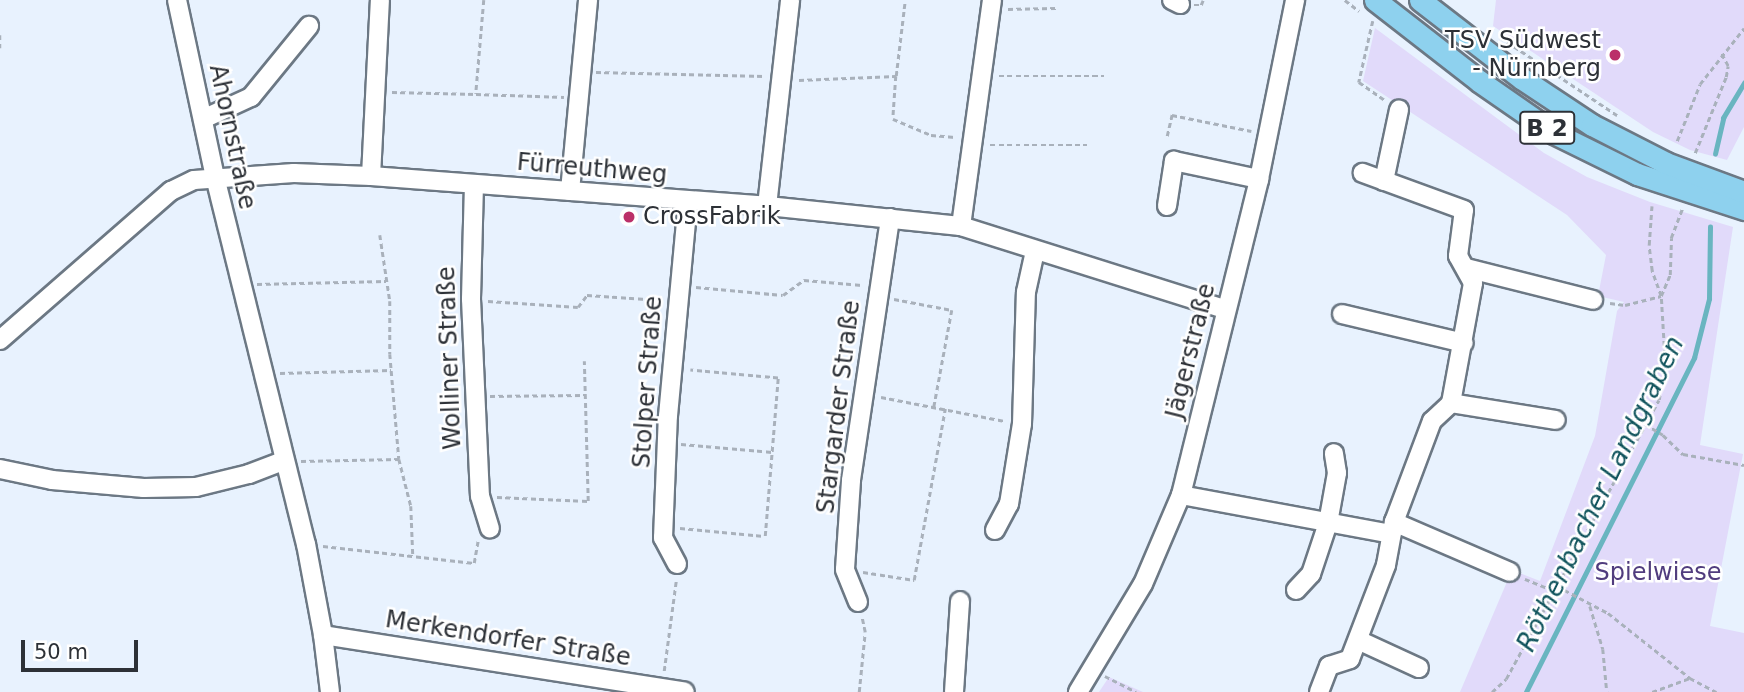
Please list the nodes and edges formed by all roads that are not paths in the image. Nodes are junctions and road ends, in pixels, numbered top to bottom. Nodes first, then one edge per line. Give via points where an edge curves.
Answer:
1 (177, 0) edge
2 (380, 0) edge
3 (588, 0) edge
4 (790, 0) edge
5 (1295, 0) edge
6 (1420, 0) edge
7 (991, 5) edge
8 (1374, 11) edge
9 (309, 26) dead end
10 (1399, 110) road end
11 (203, 119) junction
12 (1363, 173) dead end
13 (371, 176) junction
14 (215, 177) junction
15 (1259, 179) junction
16 (1384, 181) junction
17 (474, 184) junction
18 (570, 191) junction
19 (1744, 192) edge
20 (688, 202) junction
21 (767, 206) junction
22 (1167, 206) dead end
23 (1744, 209) edge
24 (890, 218) junction
25 (961, 226) junction
26 (1035, 251) junction
27 (1466, 268) junction
28 (1594, 300) road end
29 (1226, 309) junction
30 (1342, 314) dead end
31 (0, 340) edge
32 (1464, 343) junction
33 (1451, 403) junction
34 (1556, 420) dead end
35 (1334, 453) dead end
36 (283, 461) junction
37 (0, 469) edge
38 (1181, 495) junction
39 (1328, 523) junction
40 (1392, 528) junction
41 (491, 529) road end
42 (995, 530) dead end
43 (677, 564) road end
44 (1510, 572) road end
45 (1296, 590) dead end
46 (858, 601) road end
47 (960, 601) dead end
48 (323, 635) junction
49 (1358, 640) junction
50 (1419, 668) dead end
51 (330, 692) edge
52 (685, 692) edge
53 (954, 692) edge
54 (1078, 692) edge
55 (1320, 692) edge

1 - 11 street, Ahornstraße
2 - 13 street
3 - 18 street
4 - 21 street
5 - 15 street, Jägerstraße
6 - 19 main road, B 2 via 1521,78 1592,125 1666,163
7 - 25 street
8 - 23 main road, B 2 via 1564,138 1637,174
9 - 11 street via 251,97
10 - 16 street
11 - 14 street, Ahornstraße
12 - 16 street
13 - 14 street, Fürreuthweg
13 - 17 street, Fürreuthweg
14 - 31 street, Fürreuthweg via 194,180 171,191
14 - 36 street, Ahornstraße
15 - 22 street via 1174,161
15 - 29 street, Jägerstraße
16 - 27 street via 1464,210 1458,256
17 - 18 street, Fürreuthweg
17 - 41 street, Wolliner Straße via 471,299 475,396 480,496
18 - 20 street, Fürreuthweg
20 - 21 street, Fürreuthweg
20 - 43 street, Stolper Straße via 663,538
21 - 24 street, Fürreuthweg
24 - 25 street, Fürreuthweg
24 - 46 street, Stargarder Straße via 851,480 845,569
25 - 26 street, Fürreuthweg
26 - 29 street, Fürreuthweg
26 - 42 street via 1026,292 1022,424 1009,504
27 - 28 street
27 - 32 street via 1473,283
29 - 38 street, Jägerstraße
30 - 32 street
32 - 33 street
33 - 34 street
33 - 40 street via 1432,421
35 - 39 street via 1337,473
36 - 37 street via 196,487 52,481
36 - 48 street, Ahornstraße via 306,544
38 - 39 street
38 - 54 street, Jägerstraße via 1143,584
39 - 40 street
39 - 45 street via 1311,574
40 - 44 street
40 - 49 street via 1386,565
47 - 53 street
48 - 51 street, Ahornstraße
48 - 52 street, Merkendorfer Straße
49 - 50 street
49 - 55 street via 1350,659 1329,666

